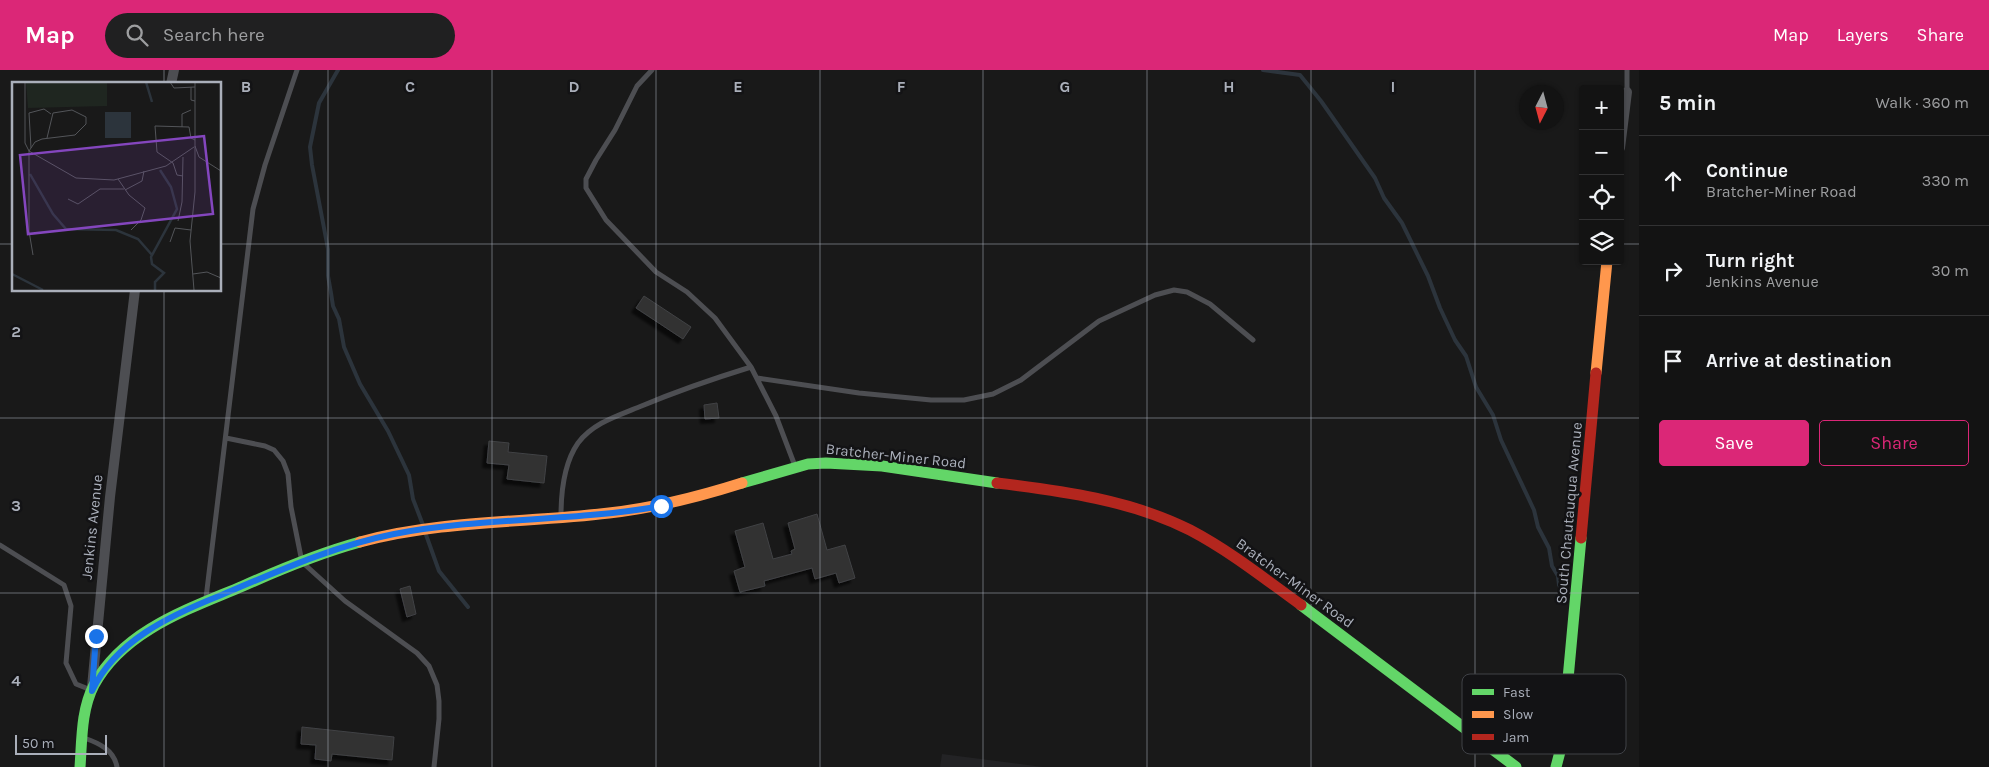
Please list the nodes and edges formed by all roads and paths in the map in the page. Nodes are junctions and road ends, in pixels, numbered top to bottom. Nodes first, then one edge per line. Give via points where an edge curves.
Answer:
1 (297, 70) edge
2 (652, 70) edge
3 (1627, 70) edge
4 (1627, 92) joint
5 (1622, 130) edge
6 (1607, 265) edge
7 (135, 291) edge
8 (1253, 340) dead end
9 (751, 367) junction
10 (757, 378) junction
11 (226, 438) junction
12 (796, 467) junction
13 (561, 517) junction
14 (0, 545) edge
15 (302, 562) junction
16 (206, 601) junction
17 (1569, 674) edge
18 (92, 691) junction
19 (1462, 726) edge
20 (83, 737) junction
21 (1499, 754) edge
22 (1559, 754) edge
23 (80, 767) edge
24 (117, 767) edge
25 (434, 767) edge
26 (1516, 767) edge
27 (1556, 767) edge

1 - 11 lane via 253,210
2 - 9 lane via 637,86 586,179 586,188 606,220 656,272 687,292 715,318
3 - 4 lane
4 - 5 street
6 - 17 street, South Chautauqua Avenue
7 - 18 street, Jenkins Avenue via 110,497
8 - 10 lane via 1210,304 1187,292 1174,290 1155,295 1099,321 1021,380 983,396 964,400 931,400
9 - 10 lane
9 - 13 lane via 686,387 590,429 577,444 565,474
10 - 12 lane
11 - 15 lane via 265,446 274,450 283,461 288,474
11 - 16 lane
12 - 13 street, Bratcher-Miner Road via 661,506
12 - 19 street, Bratcher-Miner Road via 823,462 926,472 1106,500 1167,520 1206,539 1252,569
13 - 15 street, Bratcher-Miner Road via 419,530 366,540
14 - 18 lane via 64,585 71,606 66,663 76,684
15 - 16 street, Bratcher-Miner Road
15 - 25 lane via 345,601 417,653 429,666 439,701
16 - 18 street, Bratcher-Miner Road via 157,625 124,649 104,671
18 - 20 street, Jenkins Avenue
20 - 23 street, Jenkins Avenue
20 - 24 lane via 110,752
21 - 26 street, Bratcher-Miner Road
22 - 27 street, South Chautauqua Avenue

